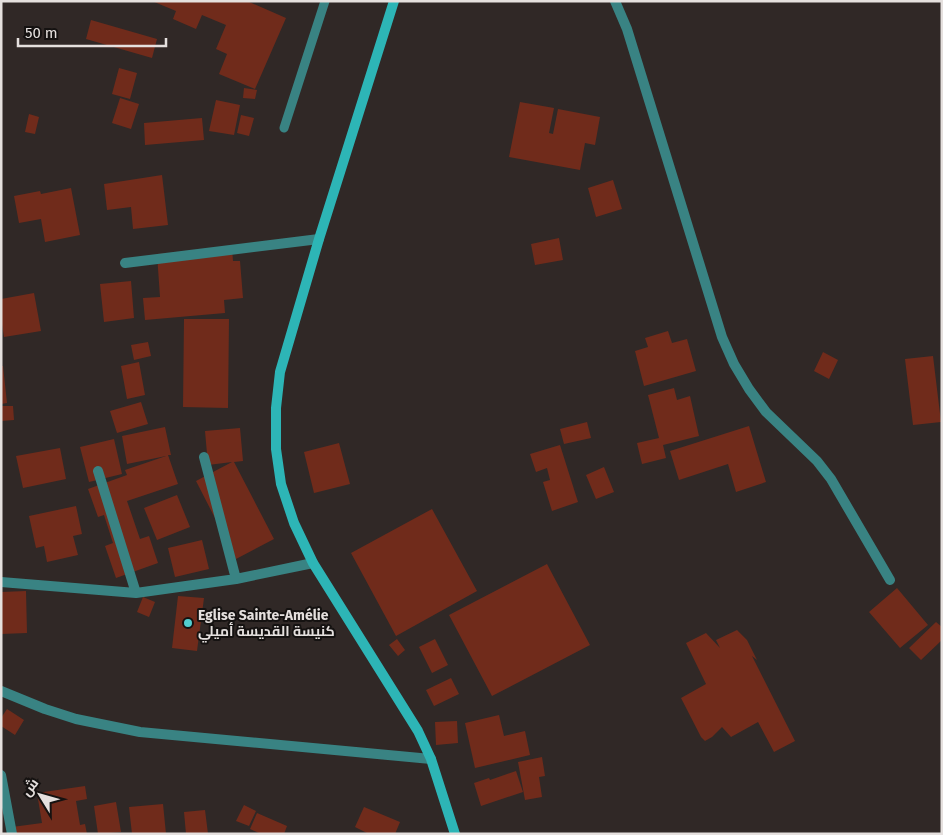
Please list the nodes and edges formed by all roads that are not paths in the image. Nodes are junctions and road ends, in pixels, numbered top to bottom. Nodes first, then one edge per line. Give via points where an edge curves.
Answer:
1 (325, 1) edge
2 (394, 1) edge
3 (615, 1) edge
4 (284, 128) dead end
5 (319, 239) junction
6 (125, 264) dead end
7 (204, 457) dead end
8 (98, 472) dead end
9 (313, 562) junction
10 (236, 579) junction
11 (890, 580) dead end
12 (1, 582) edge
13 (136, 593) junction
14 (1, 691) edge
15 (431, 759) junction
16 (1, 775) edge
17 (12, 834) edge
18 (455, 834) edge

1 - 4 lane
2 - 5 main road
3 - 11 street via 628,29 722,337 734,364 748,390 766,412 828,474
5 - 6 street
5 - 9 main road via 280,372 276,408 276,448 281,484 294,524
7 - 10 street
8 - 13 street
9 - 10 street
9 - 15 main road via 418,731
10 - 13 street
12 - 13 street
14 - 15 street via 76,719 140,732
15 - 18 main road
16 - 17 street

